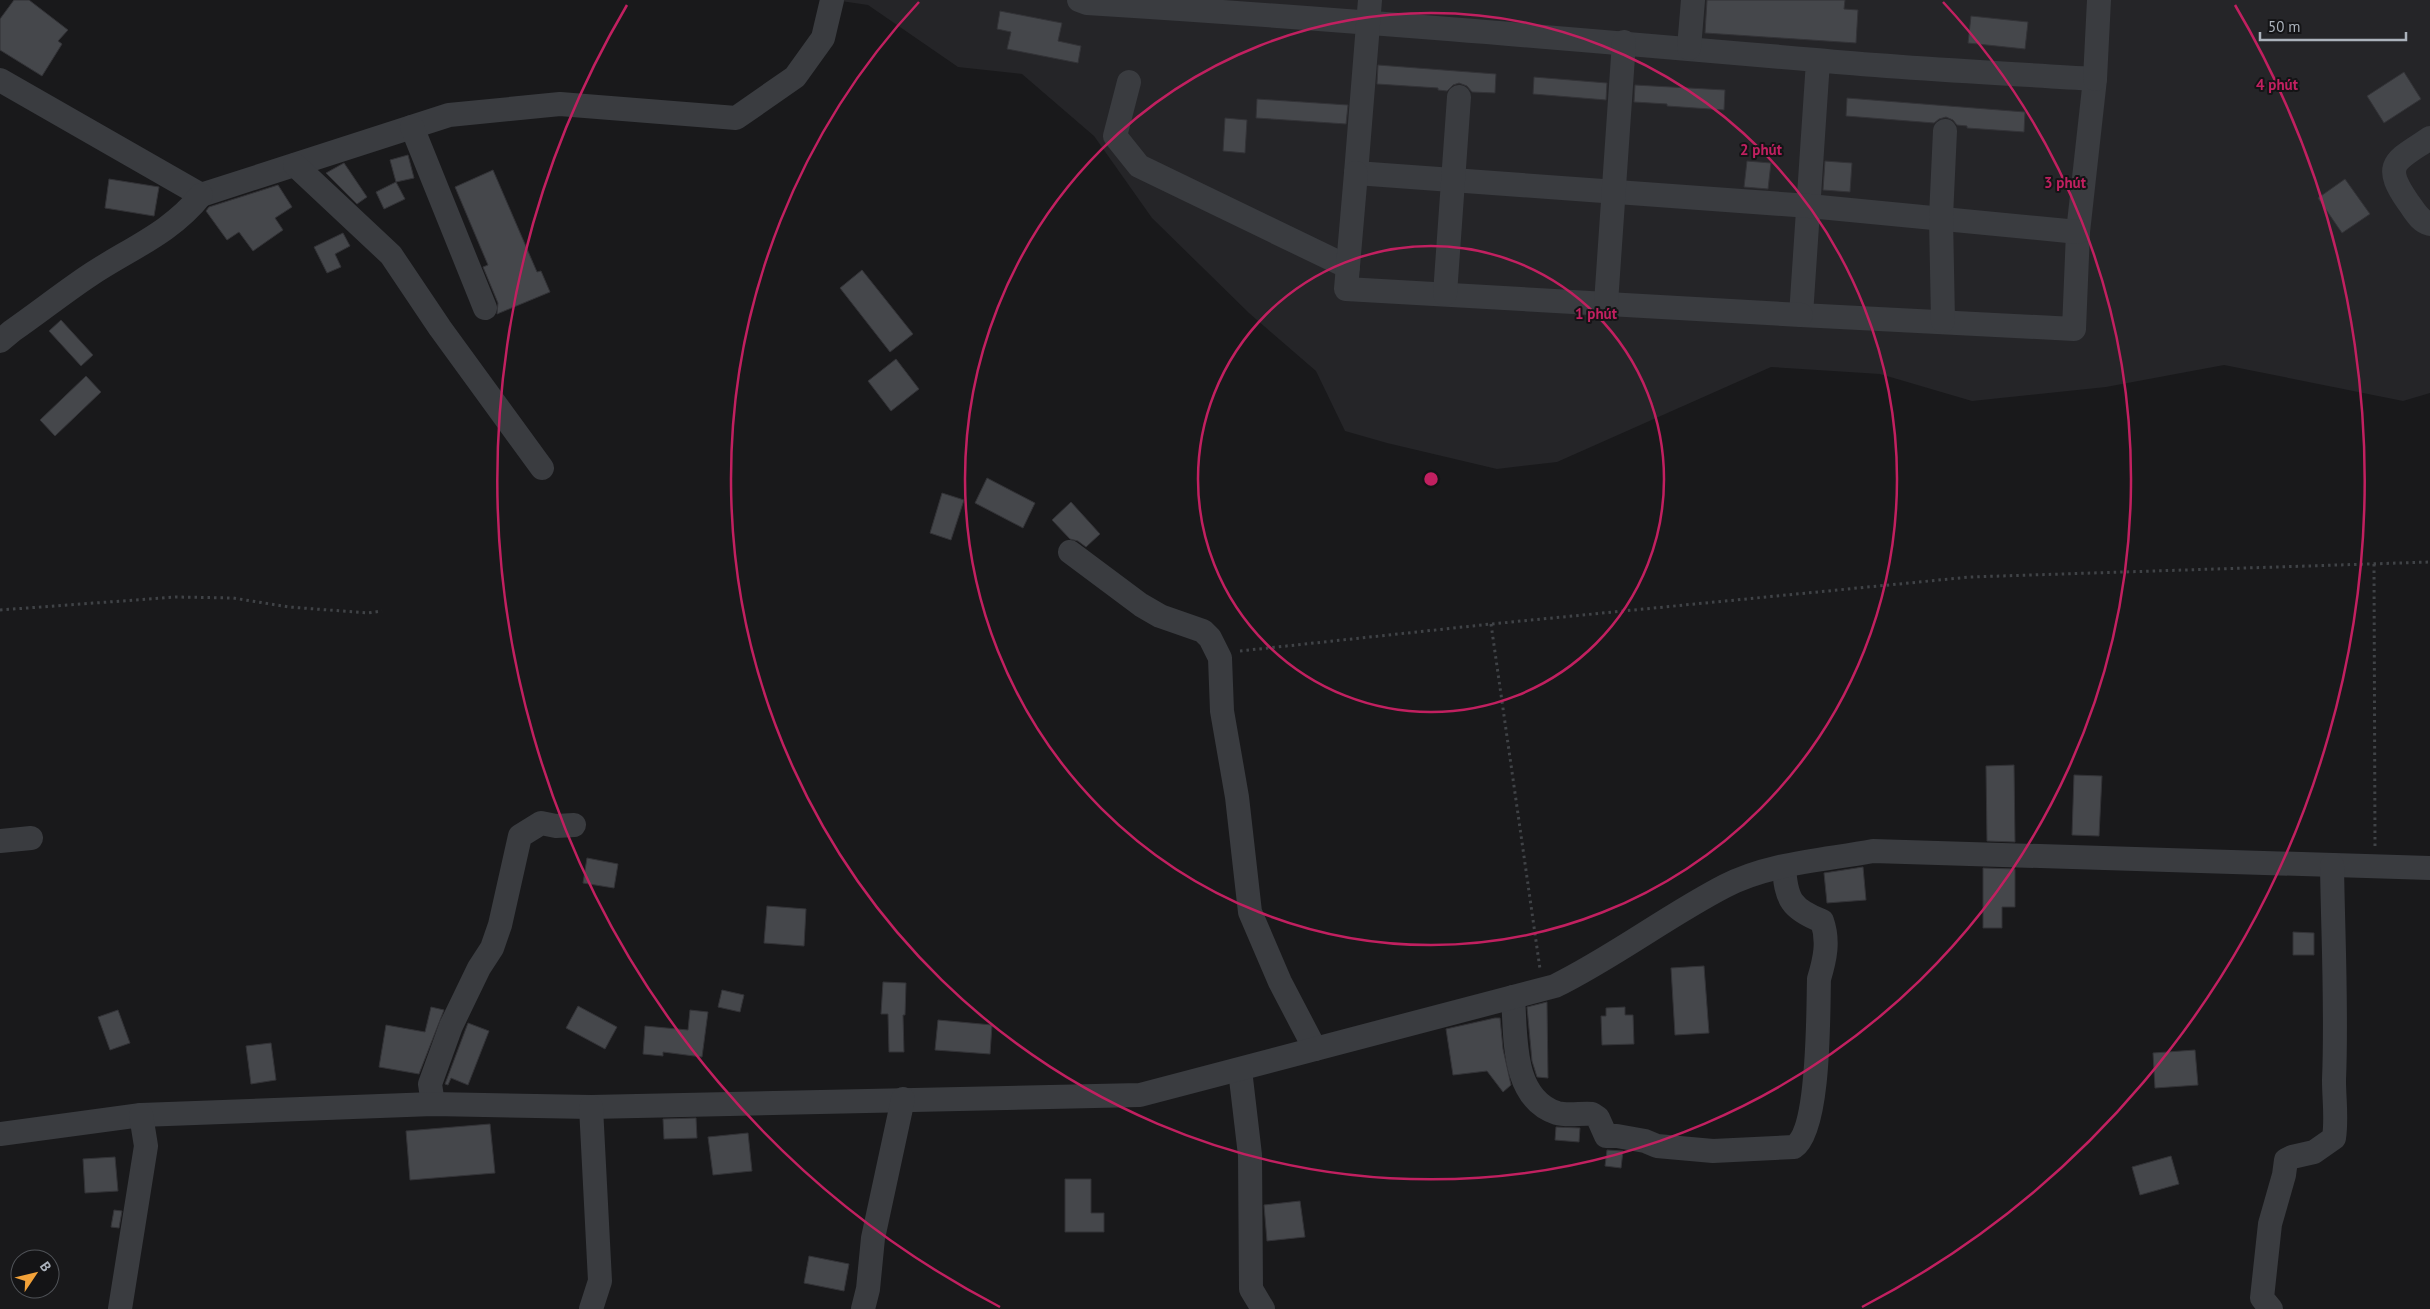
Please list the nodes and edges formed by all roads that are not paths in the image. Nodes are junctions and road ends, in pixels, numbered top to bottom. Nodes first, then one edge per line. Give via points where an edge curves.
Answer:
1 (832, 0) edge
2 (1370, 0) edge
3 (1693, 0) edge
4 (2099, 0) edge
5 (1084, 1) edge
6 (1278, 7) edge
7 (1369, 24) junction
8 (1624, 42) junction
9 (1689, 48) junction
10 (1818, 61) junction
11 (2095, 79) junction
12 (0, 80) edge
13 (1129, 82) dead end
14 (1459, 96) dead end
15 (412, 127) junction
16 (1945, 131) dead end
17 (2430, 138) edge
18 (295, 165) junction
19 (1356, 173) junction
20 (1455, 182) junction
21 (1613, 192) junction
22 (201, 195) junction
23 (1809, 206) junction
24 (1941, 217) junction
25 (2430, 224) edge
26 (2078, 232) junction
27 (1348, 267) junction
28 (1445, 294) junction
29 (1606, 303) junction
30 (485, 308) dead end
31 (1801, 315) junction
32 (1942, 321) junction
33 (0, 341) edge
34 (542, 468) dead end
35 (1070, 552) dead end
36 (574, 825) dead end
37 (31, 838) dead end
38 (0, 841) edge
39 (2332, 865) junction
40 (1784, 867) junction
41 (2430, 868) edge
42 (1514, 997) junction
43 (1315, 1049) junction
44 (1240, 1070) junction
45 (903, 1099) junction
46 (433, 1104) junction
47 (592, 1107) junction
48 (141, 1115) junction
49 (0, 1134) edge
50 (120, 1309) edge
51 (590, 1309) edge
52 (862, 1309) edge
53 (1264, 1309) edge
54 (2271, 1309) edge

1 - 15 street via 823,38 795,77 736,118 560,104 449,115
2 - 7 street
3 - 9 street
4 - 11 street
5 - 6 street
6 - 7 street
7 - 8 street
7 - 19 street
8 - 9 street
8 - 21 street
9 - 10 street
10 - 11 street
10 - 23 street
11 - 26 street
12 - 22 street
13 - 27 street via 1115,136 1139,166
14 - 20 street
15 - 18 street
15 - 30 street
16 - 24 street
17 - 25 street via 2404,155 2393,171 2394,180 2419,218
18 - 22 street
18 - 34 street via 391,255
19 - 20 street
19 - 27 street
20 - 21 street
20 - 28 street
21 - 23 street
21 - 29 street
22 - 33 street via 187,213 91,275
23 - 24 street
23 - 31 street
24 - 26 street
24 - 32 street
26 - 32 street via 2074,329
27 - 28 street via 1346,289
28 - 29 street
29 - 31 street
31 - 32 street
35 - 43 street via 1141,605 1160,616 1203,631 1218,654 1222,711 1238,798 1250,912 1280,982
36 - 46 street via 541,823 520,836 492,948 451,1026 430,1084
37 - 38 street
39 - 40 street via 1873,851
39 - 41 street
39 - 54 street via 2336,1038 2334,1138 2314,1152 2286,1160 2270,1224 2262,1298
40 - 42 street via 1726,885 1582,973
40 - 42 street via 1785,888 1790,901 1822,922 1827,940 1819,979 1813,1100 1807,1129 1801,1143 1794,1147 1713,1151 1657,1146 1645,1141 1606,1136 1598,1118 1592,1114 1560,1114 1544,1108 1518,1066
42 - 43 street
43 - 44 street
44 - 45 street via 1140,1095
44 - 53 street via 1250,1154 1251,1289
45 - 47 street
45 - 52 street via 873,1238 868,1289
46 - 47 street
46 - 48 street
47 - 51 street via 600,1281
48 - 49 street
48 - 50 street via 146,1146

